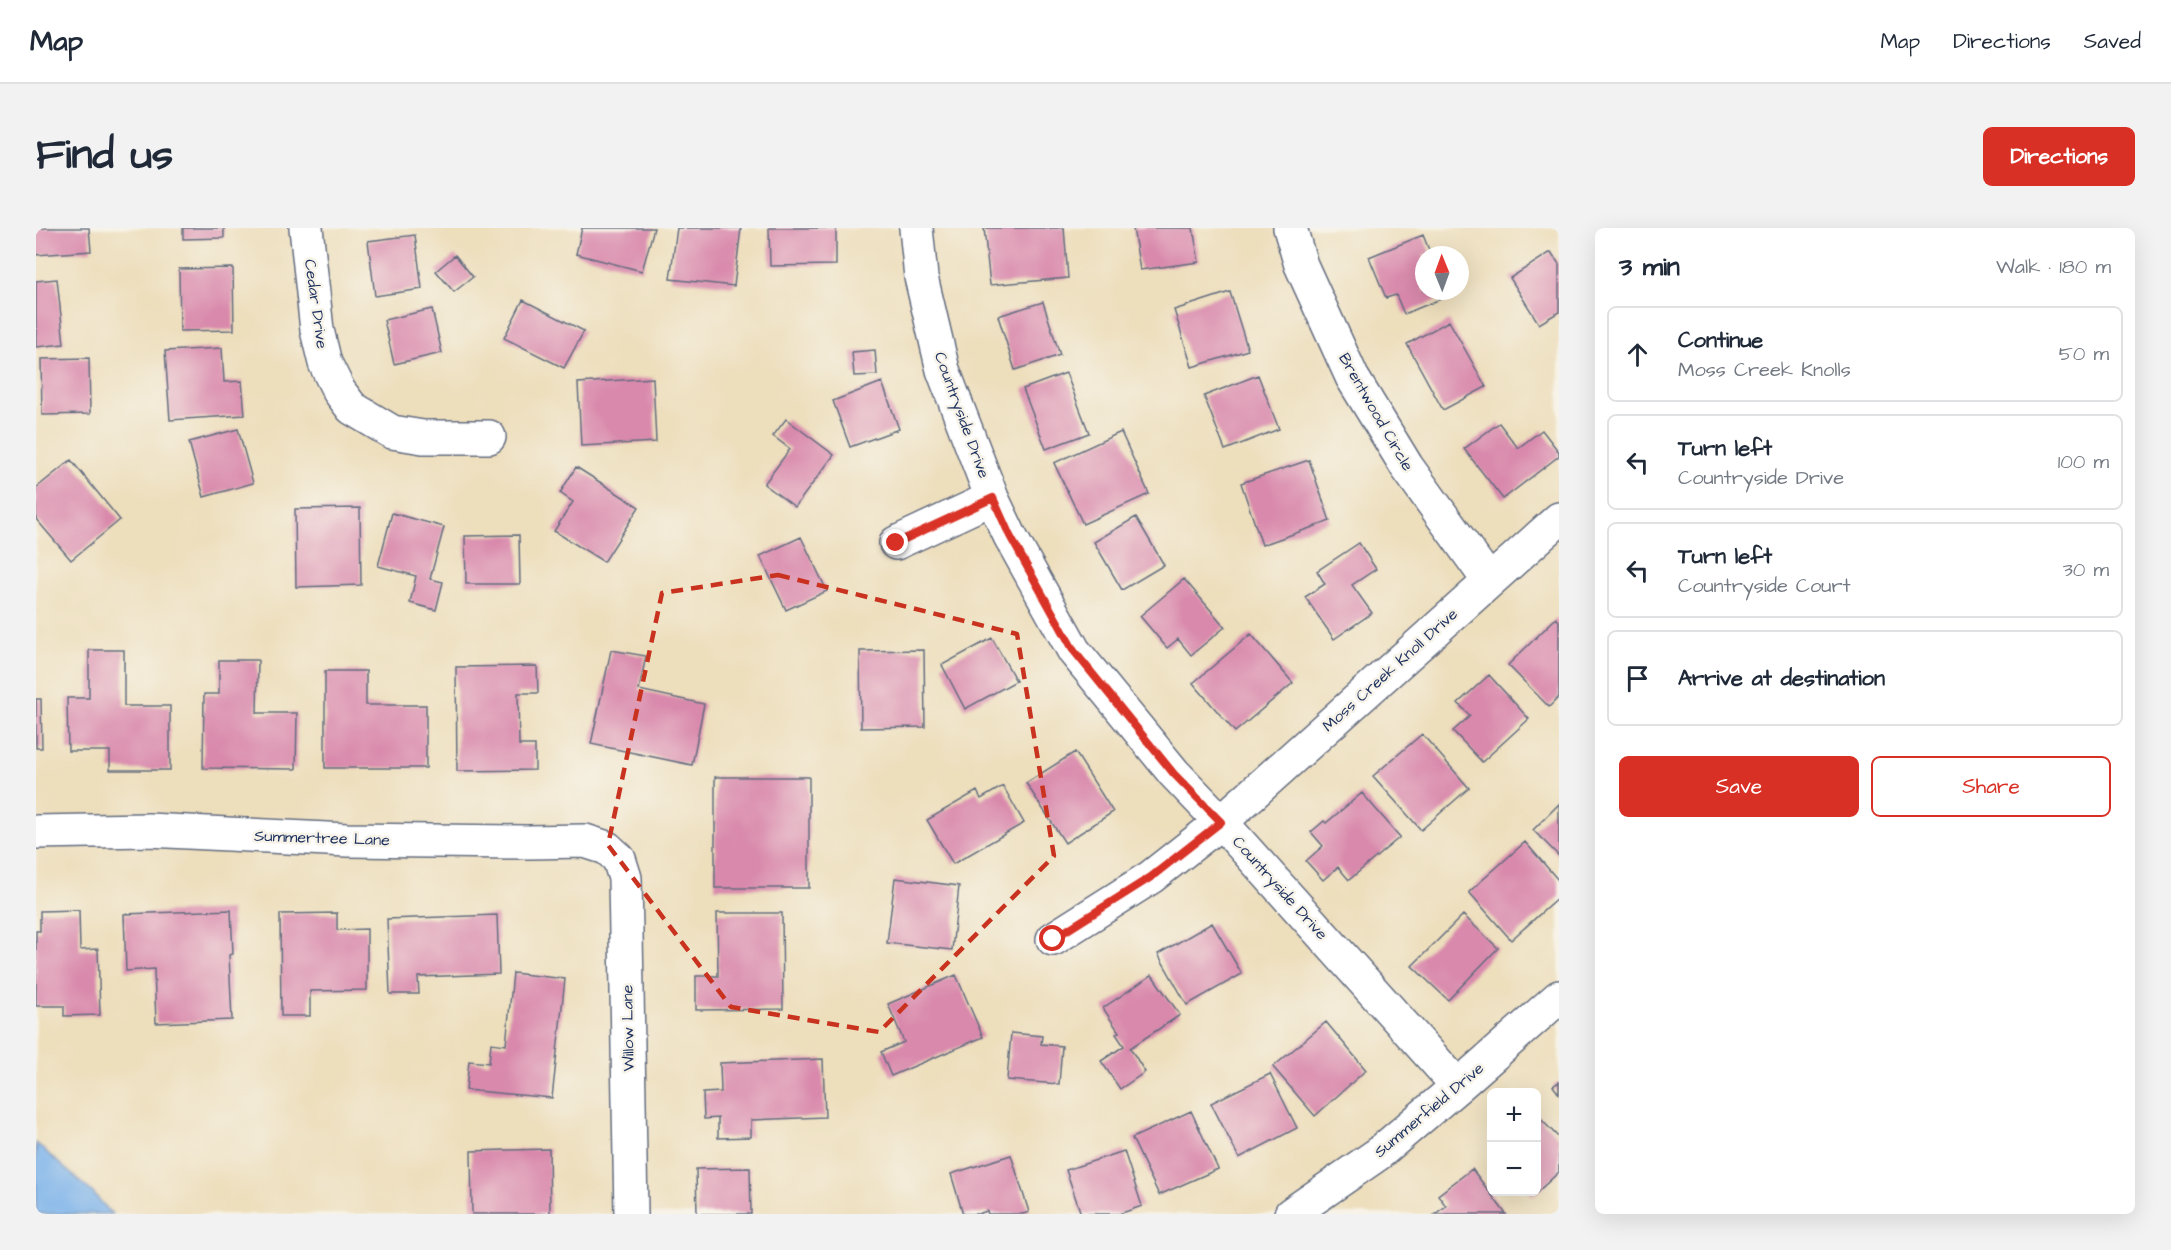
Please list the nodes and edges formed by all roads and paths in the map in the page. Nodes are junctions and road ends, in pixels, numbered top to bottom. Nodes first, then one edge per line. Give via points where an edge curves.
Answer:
1 (306, 228) edge
2 (916, 228) edge
3 (1290, 228) edge
4 (489, 437) dead end
5 (993, 498) junction
6 (1559, 519) edge
7 (896, 543) dead end
8 (1489, 581) junction
9 (1221, 822) junction
10 (36, 832) edge
11 (607, 848) joint
12 (1053, 939) dead end
13 (1559, 996) edge
14 (1458, 1086) junction
15 (631, 1214) edge
16 (1291, 1214) edge

1 - 4 street, Cedar Drive via 317,330 325,363 352,408 392,432 423,437
2 - 5 street, Countryside Drive via 921,277 943,370
3 - 8 street, Brentwood Circle via 1301,265 1352,377 1407,467
5 - 7 street
5 - 9 street, Countryside Drive via 1074,651 1174,774
6 - 8 street, Moss Creek Knoll Drive
8 - 9 street, Moss Creek Knoll Drive
9 - 12 street, Moss Creek Knoll Drive via 1151,877
9 - 14 street, Countryside Drive
10 - 11 street, Summertree Lane via 148,830 347,840 585,841
11 - 15 street, Willow Lane via 618,859 626,878
13 - 14 street, Summerfield Drive
14 - 16 street, Summerfield Drive via 1378,1154

